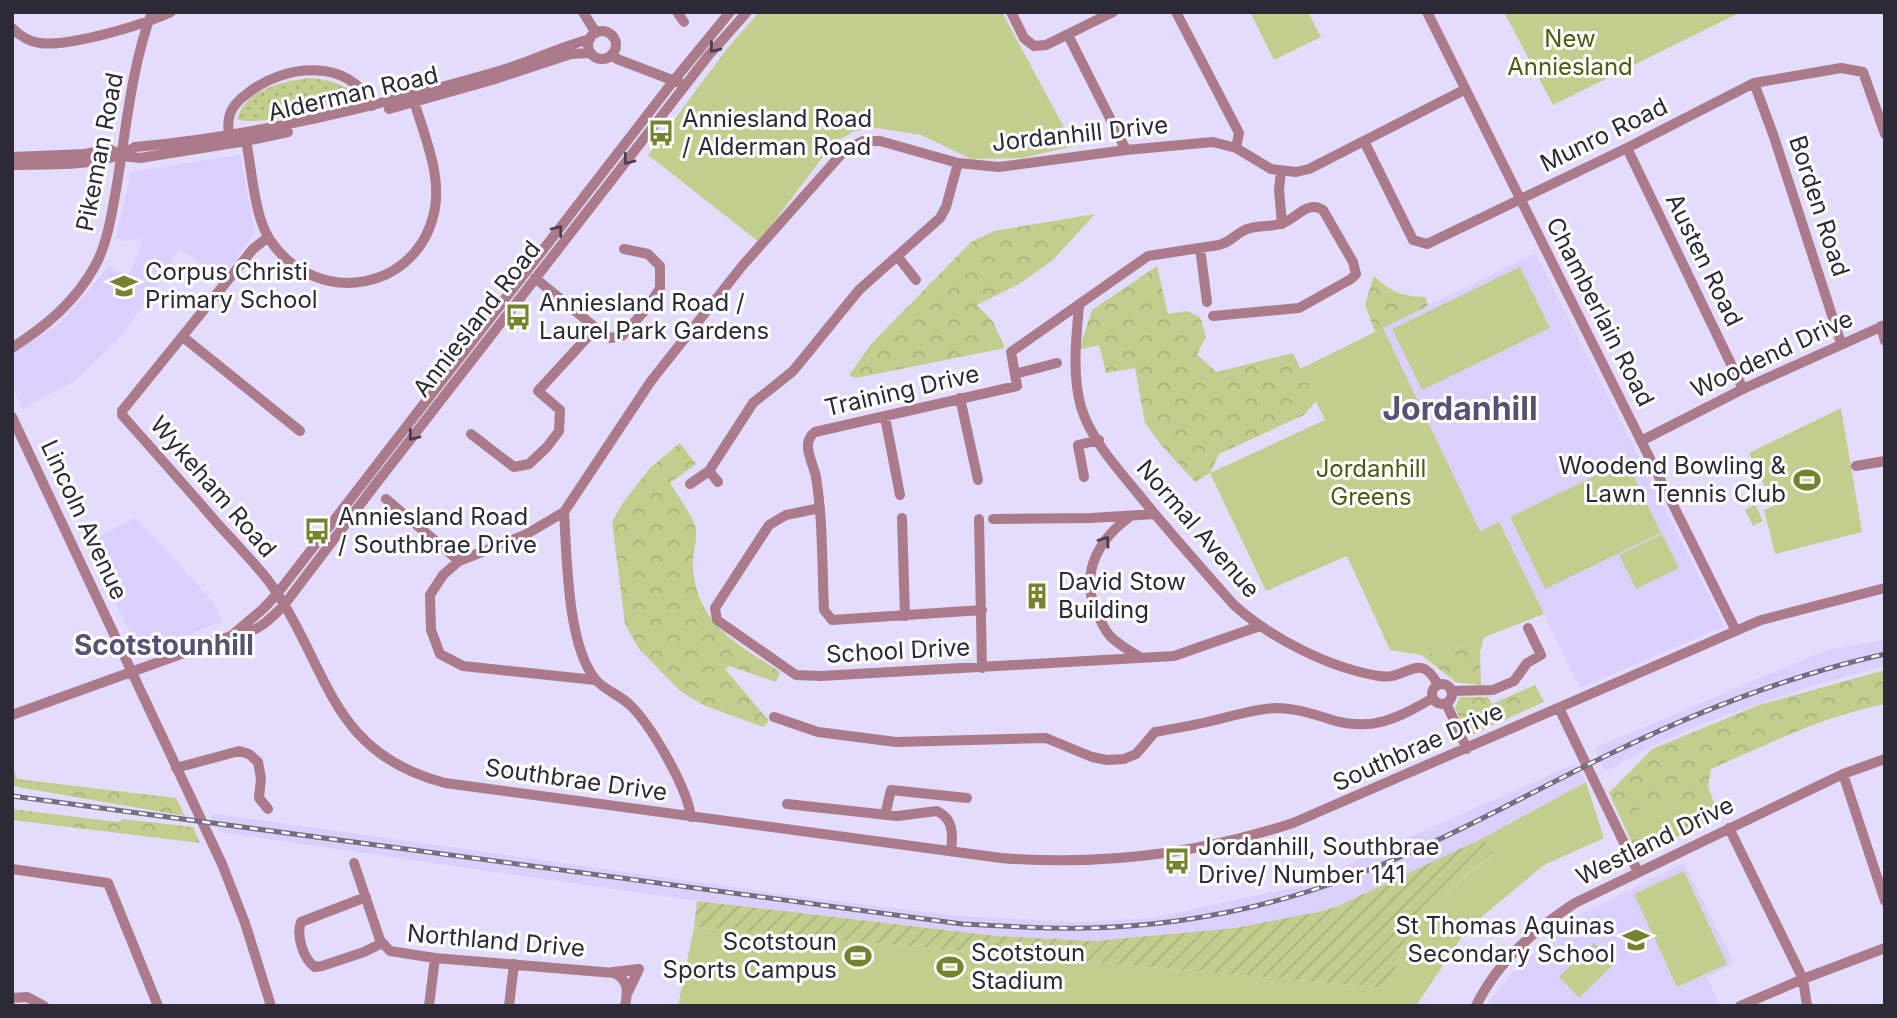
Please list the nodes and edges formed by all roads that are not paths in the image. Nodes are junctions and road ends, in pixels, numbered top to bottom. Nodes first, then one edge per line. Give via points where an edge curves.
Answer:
1 (171, 12) edge
2 (583, 12) edge
3 (730, 12) edge
4 (747, 12) edge
5 (1011, 12) edge
6 (1113, 12) edge
7 (1176, 12) edge
8 (1427, 12) edge
9 (150, 17) edge
10 (12, 28) edge
11 (1068, 35) junction
12 (593, 36) junction
13 (590, 52) junction
14 (612, 54) junction
15 (675, 79) junction
16 (1754, 83) junction
17 (685, 87) junction
18 (1465, 90) junction
19 (414, 99) junction
20 (372, 106) junction
21 (1885, 134) edge
22 (229, 136) junction
23 (246, 141) junction
24 (1364, 141) junction
25 (1236, 148) junction
26 (1627, 148) junction
27 (1126, 150) junction
28 (122, 156) junction
29 (12, 158) edge
30 (958, 163) junction
31 (12, 165) edge
32 (1281, 171) junction
33 (1520, 200) junction
34 (1282, 224) junction
35 (268, 237) junction
36 (1200, 248) junction
37 (624, 249) dead end
38 (898, 257) junction
39 (535, 278) junction
40 (916, 280) dead end
41 (1206, 302) dead end
42 (1079, 306) junction
43 (1213, 316) dead end
44 (1883, 326) edge
45 (596, 328) junction
46 (183, 337) junction
47 (481, 339) junction
48 (1885, 341) edge
49 (1841, 343) junction
50 (12, 348) edge
51 (1057, 363) dead end
52 (1015, 374) junction
53 (1744, 389) junction
54 (960, 398) junction
55 (12, 417) edge
56 (885, 417) junction
57 (300, 431) dead end
58 (471, 434) dead end
59 (18, 440) edge
60 (1099, 440) junction
61 (1641, 441) junction
62 (1885, 461) edge
63 (1856, 466) dead end
64 (709, 471) junction
65 (1084, 477) dead end
66 (978, 480) dead end
67 (718, 482) dead end
68 (690, 484) dead end
69 (900, 495) dead end
70 (386, 499) dead end
71 (820, 508) junction
72 (564, 512) junction
73 (1155, 514) junction
74 (1131, 516) junction
75 (902, 518) dead end
76 (979, 519) dead end
77 (993, 519) dead end
78 (458, 561) junction
79 (1885, 588) edge
80 (277, 594) junction
81 (284, 605) junction
82 (982, 610) junction
83 (905, 616) junction
84 (1260, 626) junction
85 (1528, 628) dead end
86 (1736, 631) junction
87 (231, 636) junction
88 (1141, 658) junction
89 (982, 668) junction
90 (132, 673) junction
91 (595, 680) junction
92 (1438, 685) junction
93 (1451, 691) junction
94 (1433, 698) junction
95 (1446, 703) junction
96 (1559, 708) junction
97 (12, 715) edge
98 (774, 716) dead end
99 (1467, 749) junction
100 (1885, 760) edge
101 (176, 768) junction
102 (1843, 774) junction
103 (967, 798) dead end
104 (788, 804) dead end
105 (268, 809) dead end
106 (885, 815) junction
107 (691, 817) junction
108 (1729, 828) junction
109 (951, 851) junction
110 (354, 863) dead end
111 (12, 869) edge
112 (1638, 872) junction
113 (366, 897) junction
114 (1885, 901) edge
115 (382, 943) junction
116 (1885, 948) edge
117 (435, 958) junction
118 (514, 964) junction
119 (610, 972) junction
120 (1803, 978) junction
121 (627, 993) junction
122 (12, 998) edge
123 (44, 1006) edge
124 (158, 1006) edge
125 (271, 1006) edge
126 (429, 1006) edge
127 (509, 1006) edge
128 (625, 1006) edge
129 (1476, 1006) edge
130 (1740, 1006) edge
131 (1807, 1006) edge

1 - 9 street
2 - 12 street
3 - 15 street, Anniesland Road
4 -> 17 street, Anniesland Road
5 - 11 street via 1024,38 1034,46 1046,46
6 - 11 street
7 - 25 street via 1239,133
8 - 18 street, Chamberlain Road
9 - 10 street via 54,44 27,40
9 - 28 street, Pikeman Road
11 - 27 street
12 - 13 street
12 - 14 street via 605,32 613,37
12 - 19 street, Alderman Road
13 - 14 street, Alderman Road via 601,59
13 - 19 street, Alderman Road
14 - 15 street, Alderman Road
15 - 17 street, Alderman Road
47 -> 15 street, Anniesland Road
16 - 21 street, Munro Road via 1841,68 1863,72
16 - 26 street, Munro Road
16 - 49 street, Borden Road
17 -> 39 street, Anniesland Road
18 - 24 street
18 - 33 street, Chamberlain Road
19 - 20 street, Alderman Road
19 - 23 street, Alderman Road
19 - 35 street via 436,194 425,238 407,261 374,280 332,282 303,271
20 - 22 street, Alderman Road
20 - 22 street, Alderman Road via 362,89 341,77 317,70 293,71 244,96 231,111
22 - 28 street, Alderman Road via 135,147
23 - 28 street, Alderman Road via 140,158
23 - 35 street
24 - 32 street via 1309,169
24 - 33 street, Munro Road via 1419,244
25 - 27 street, Jordanhill Drive via 1213,142
25 - 32 street, Jordanhill Drive
26 - 33 street, Munro Road
26 - 53 street, Austen Road
27 - 30 street, Jordanhill Drive via 999,167
28 - 29 street, Alderman Road via 109,149
28 - 31 street, Alderman Road
28 - 50 street, Pikeman Road via 109,227 95,265 62,311
30 - 38 street via 940,218
30 - 72 street, Jordanhill Drive via 880,141 863,141 845,150 743,265 651,381
32 - 34 street
33 - 61 street, Chamberlain Road
34 - 36 street via 1251,228 1230,242
34 - 43 street via 1310,207 1320,208 1356,274 1299,308
35 - 46 street, Wykeham Road via 253,249
36 - 41 street
36 - 42 street via 1148,256
37 - 45 street via 648,254 660,266 660,288 622,336 610,338
38 - 40 street
38 - 64 street via 859,290 793,371 753,403
39 - 45 street
39 - 47 street, Anniesland Road
42 - 52 street, Training Drive via 1011,352
42 - 60 street, Normal Avenue via 1075,367 1081,405
44 - 48 street
44 - 49 street, Woodend Drive
45 - 58 street via 538,391 561,410 559,431 529,464 514,467
46 - 57 street
46 - 80 street, Wykeham Road via 122,415
47 - 80 street, Anniesland Road
47 -> 81 street, Anniesland Road
49 - 53 street, Woodend Drive
51 - 52 street
52 - 54 street, Training Drive via 1017,386
53 - 61 street, Woodend Drive
54 - 56 street, Training Drive
54 - 66 street
55 - 59 street, Lincoln Avenue
56 - 69 street
56 - 71 street, Training Drive via 809,436
59 - 90 street, Lincoln Avenue
60 - 65 street via 1078,445
60 - 73 street, Normal Avenue
61 - 86 street, Chamberlain Road
62 - 63 street
64 - 67 street
64 - 68 street
70 - 78 street
71 - 83 street, Training Drive via 827,616 832,620
71 - 89 street, School Drive via 786,515 769,525 717,602 717,620 796,675
72 - 78 street via 525,535
72 - 91 street via 578,646
73 - 74 street
73 - 84 street, Normal Avenue via 1234,605
74 - 77 street
88 -> 74 street via 1109,634 1093,604 1089,581 1104,540
75 - 83 street
76 - 82 street
78 - 91 street via 430,595 431,631 440,654 463,666
79 - 86 street, Southbrae Drive via 1788,612
80 - 81 street, Wykeham Road
80 - 87 street, Anniesland Road
81 - 87 street, Anniesland Road via 250,634
81 - 107 street, Southbrae Drive via 344,717 376,750 407,770 444,783
82 - 83 street, Training Drive
82 - 89 street
84 - 88 street, School Drive via 1174,656
84 - 92 street, Normal Avenue via 1325,660 1377,676 1423,667 1431,671
85 - 93 street via 1541,655 1527,663 1514,681 1493,690
86 - 96 street, Southbrae Drive
87 - 90 street, Anniesland Road
88 - 89 street, School Drive
90 - 97 street, Anniesland Road
90 - 101 street, Lincoln Avenue
91 - 107 street via 630,704 654,736
92 - 93 street
92 - 94 street
93 - 95 street
94 - 95 street
94 - 98 street via 1389,721 1367,726 1300,710 1249,711 1155,732 1136,754 1107,760 1046,738 896,743 818,732
95 - 99 street
96 - 99 street, Southbrae Drive
96 - 112 street
99 - 109 street, Southbrae Drive via 1313,816 1214,846 1093,861
100 - 102 street, Westland Drive
101 - 105 street via 244,752 258,762 259,798
101 - 125 street, Lincoln Avenue via 242,914
102 - 108 street, Westland Drive
102 - 114 street
103 - 106 street via 891,790
104 - 106 street
106 - 109 street via 943,814 951,827
107 - 109 street, Southbrae Drive
108 - 112 street, Westland Drive
108 - 120 street
110 - 113 street, Northland Drive
111 - 124 street via 108,883
112 - 129 street, Westland Drive via 1550,919 1501,967
113 - 115 street, Northland Drive
113 - 115 street via 301,922 298,933 307,959 314,967 322,966
115 - 117 street, Northland Drive via 396,954
116 - 120 street
117 - 118 street, Northland Drive
117 - 126 street
118 - 119 street, Northland Drive
118 - 127 street
119 - 121 street, Northland Drive via 623,979
119 - 121 street, Northland Drive via 639,969
120 - 130 street
120 - 131 street
121 - 128 street, Northland Drive
122 - 123 street via 27,997

